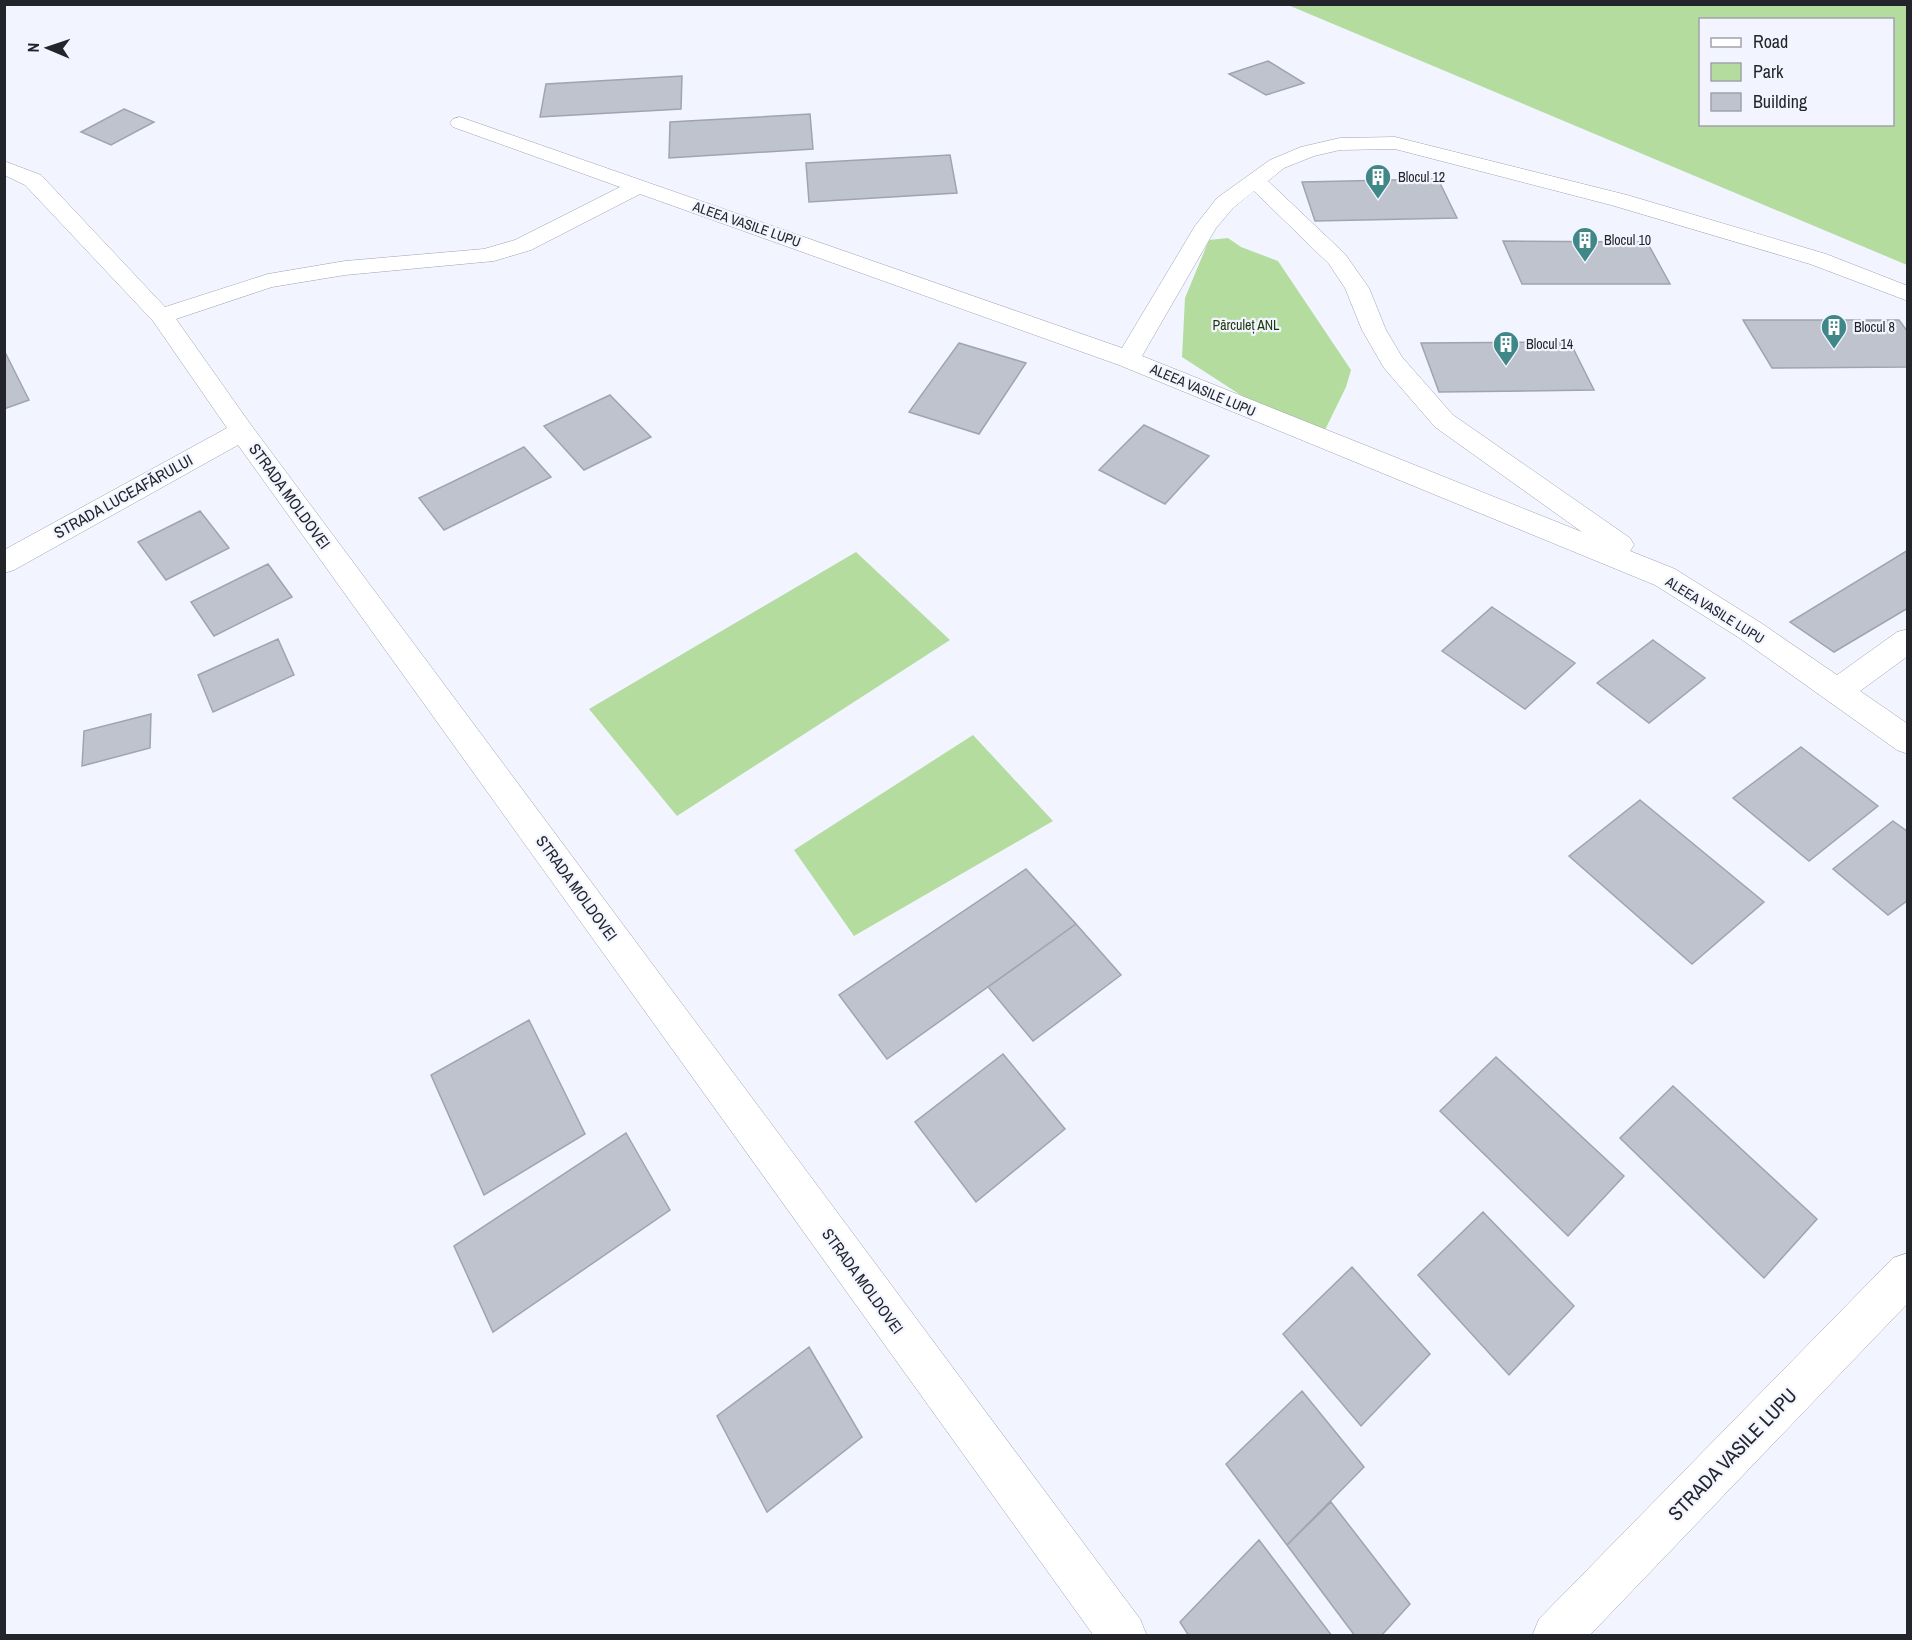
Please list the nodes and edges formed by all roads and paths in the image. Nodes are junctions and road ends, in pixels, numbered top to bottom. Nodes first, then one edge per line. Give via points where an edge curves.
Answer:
1 (460, 123) dead end
2 (4, 167) edge
3 (1255, 180) junction
4 (639, 186) junction
5 (1908, 294) edge
6 (161, 316) junction
7 (1128, 359) junction
8 (242, 430) junction
9 (4, 563) edge
10 (1665, 578) junction
11 (1908, 640) edge
12 (1838, 691) junction
13 (1908, 741) edge
14 (1908, 1273) edge
15 (1123, 1635) edge
16 (1556, 1635) edge

1 - 4 street, ALEEA VASILE LUPU
2 - 6 street, STRADA MOLDOVEI via 33,180
3 - 5 street via 1277,164 1308,151 1340,144 1395,143 1619,200 1818,259
3 - 7 street via 1225,203 1206,226
3 - 10 street via 1337,259 1357,288 1374,330 1393,362 1444,421
4 - 6 street via 524,245 486,256 345,268 268,281
4 - 7 street, ALEEA VASILE LUPU
6 - 8 street, STRADA MOLDOVEI
7 - 10 street, ALEEA VASILE LUPU
8 - 9 street, STRADA LUCEAFĂRULUI
8 - 15 street, STRADA MOLDOVEI
10 - 12 street, ALEEA VASILE LUPU
11 - 12 street
12 - 13 street, ALEEA VASILE LUPU
14 - 16 street, STRADA VASILE LUPU

